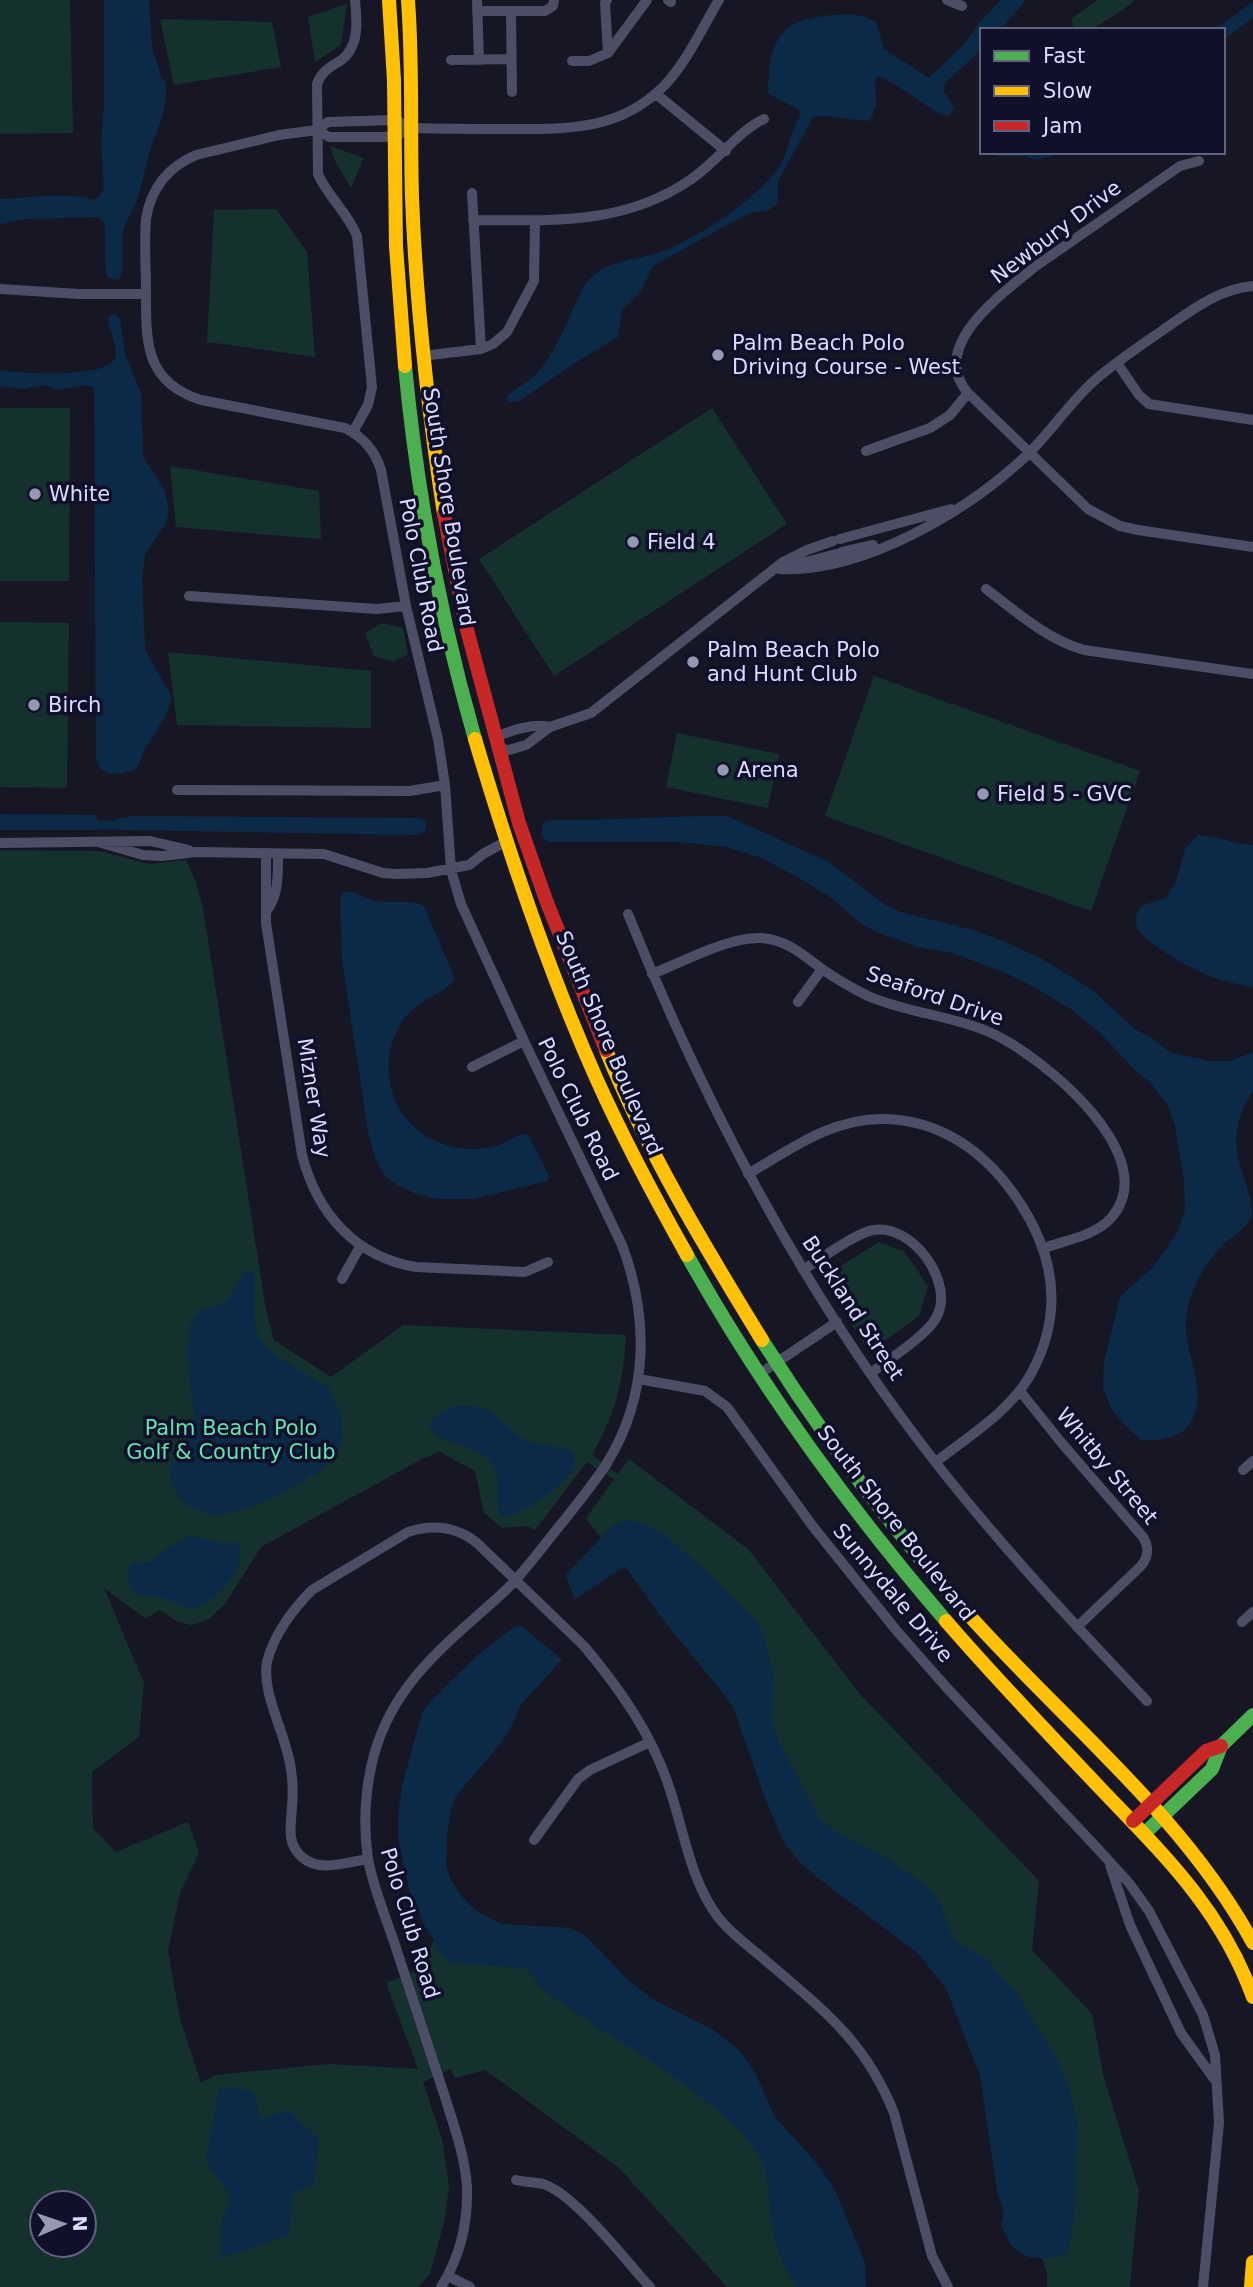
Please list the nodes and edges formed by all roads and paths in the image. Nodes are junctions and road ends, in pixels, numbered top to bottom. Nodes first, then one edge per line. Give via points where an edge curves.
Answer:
1 (355, 0) edge
2 (389, 0) edge
3 (408, 0) edge
4 (554, 0) edge
5 (647, 0) edge
6 (719, 0) edge
7 (947, 0) edge
8 (603, 1) edge
9 (477, 5) edge
10 (962, 6) dead end
11 (511, 12) junction
12 (608, 53) junction
13 (451, 60) dead end
14 (479, 60) junction
15 (511, 60) junction
16 (572, 61) dead end
17 (512, 92) dead end
18 (656, 93) junction
19 (764, 119) dead end
20 (396, 120) junction
21 (412, 128) junction
22 (317, 130) junction
23 (395, 136) junction
24 (726, 151) junction
25 (1199, 161) dead end
26 (472, 193) dead end
27 (472, 220) junction
28 (536, 220) junction
29 (1253, 286) edge
30 (0, 289) edge
31 (146, 294) junction
32 (481, 348) junction
33 (422, 356) junction
34 (1117, 363) junction
35 (968, 393) junction
36 (1253, 420) edge
37 (353, 432) junction
38 (866, 451) dead end
39 (1029, 453) junction
40 (958, 507) junction
41 (904, 538) junction
42 (1253, 547) edge
43 (780, 569) junction
44 (767, 575) junction
45 (986, 589) dead end
46 (189, 596) dead end
47 (406, 606) junction
48 (1253, 674) edge
49 (469, 718) junction
50 (550, 727) junction
51 (497, 743) junction
52 (483, 772) junction
53 (445, 785) junction
54 (177, 790) dead end
55 (505, 842) junction
56 (0, 843) edge
57 (266, 853) junction
58 (278, 853) junction
59 (451, 870) junction
60 (265, 913) junction
61 (628, 914) dead end
62 (822, 969) junction
63 (652, 974) junction
64 (798, 1002) dead end
65 (524, 1041) junction
66 (472, 1067) dead end
67 (748, 1174) junction
68 (361, 1245) junction
69 (1044, 1248) junction
70 (548, 1262) dead end
71 (803, 1270) junction
72 (342, 1279) dead end
73 (836, 1322) junction
74 (777, 1363) junction
75 (871, 1373) junction
76 (758, 1375) junction
77 (639, 1379) junction
78 (1020, 1391) junction
79 (1253, 1461) edge
80 (936, 1462) junction
81 (1243, 1471) dead end
82 (515, 1580) junction
83 (1253, 1612) edge
84 (1242, 1622) dead end
85 (1077, 1627) junction
86 (1147, 1701) dead end
87 (1253, 1715) edge
88 (650, 1741) junction
89 (1221, 1746) junction
90 (1150, 1803) junction
91 (1161, 1816) junction
92 (1133, 1821) junction
93 (1144, 1834) junction
94 (534, 1840) dead end
95 (368, 1859) junction
96 (1108, 1861) junction
97 (1253, 1943) edge
98 (1253, 1997) edge
99 (1215, 2081) junction
100 (516, 2180) dead end
101 (1253, 2262) edge
102 (448, 2276) junction
103 (441, 2287) edge
104 (470, 2287) edge
105 (650, 2287) edge
106 (948, 2287) edge
107 (1203, 2287) edge
108 (1251, 2287) edge

1 - 22 street via 352,47 323,72 317,84
2 - 20 street, South Shore Boulevard
3 - 21 street, South Shore Boulevard
4 - 11 street via 545,10
5 - 12 street
6 - 18 street via 678,69
7 - 10 street
8 - 12 street
9 - 11 street
9 - 14 street
11 - 15 street
12 - 16 street via 589,61
13 - 14 street
14 - 15 street
15 - 17 street
18 - 21 street via 622,116 579,128
18 - 24 street
19 - 24 street
20 - 21 street
20 - 22 street via 328,122
20 - 23 street, South Shore Boulevard
21 - 23 street
21 - 33 street, South Shore Boulevard
22 - 23 street via 329,138
22 - 31 street via 196,155 166,175 152,195 146,219
22 - 37 street via 318,174 357,236 372,387
23 - 49 street, South Shore Boulevard via 398,272 412,430 432,555
24 - 28 street via 687,182 636,207 589,218
25 - 35 street, Newbury Drive via 1168,174 1036,266 993,303 957,348 956,368
26 - 27 street
27 - 28 street
27 - 32 street
28 - 32 street via 531,287 507,332
29 - 34 street via 1203,302
30 - 31 street
31 - 37 street via 150,355 179,391 201,400
32 - 33 street
33 - 51 street, South Shore Boulevard via 449,545
34 - 36 street via 1149,404
34 - 39 street via 1079,395
35 - 38 street via 950,415 930,428
35 - 39 street, Newbury Drive
37 - 47 street, Polo Club Road via 373,451 381,470
39 - 40 street
39 - 42 street, Newbury Drive via 1088,509 1120,526
40 - 41 street
40 - 44 street via 807,550
41 - 43 street
41 - 43 street via 821,567
43 - 44 street
44 - 50 street via 591,713
45 - 48 street via 1070,646
46 - 47 street via 377,609
47 - 53 street, Polo Club Road
49 - 51 street via 484,738
49 - 52 street, South Shore Boulevard
50 - 51 street via 505,733
50 - 51 street via 526,745 509,750
51 - 52 street
51 - 74 street, South Shore Boulevard via 524,841 619,1080 687,1214
52 - 55 street, South Shore Boulevard
53 - 54 street via 410,791
53 - 59 street, Polo Club Road
55 - 59 street via 469,865
55 - 76 street, South Shore Boulevard via 603,1093 671,1227
56 - 57 street via 150,841 196,852
57 - 58 street
57 - 60 street, Mizner Way
58 - 59 street via 330,855 390,874
58 - 60 street, Mizner Way via 274,902
59 - 65 street, Polo Club Road via 461,904
60 - 68 street, Mizner Way via 307,1173 326,1213
61 - 63 street, Buckland Street
62 - 63 street, Seaford Drive via 787,944 751,938
62 - 64 street
62 - 69 street, Seaford Drive via 871,997 965,1023 1020,1048 1092,1114 1124,1166 1122,1199 1097,1229
63 - 67 street, Buckland Street
65 - 66 street
65 - 77 street, Polo Club Road via 631,1268 642,1332
67 - 69 street via 808,1138 844,1124 883,1119 916,1123 953,1136 985,1159 1029,1216
67 - 71 street, Buckland Street
68 - 70 street, Mizner Way via 385,1260 416,1267 525,1272
68 - 72 street
69 - 78 street via 1051,1279 1051,1318 1040,1356
71 - 73 street, Buckland Street
71 - 75 street via 863,1233 889,1229 913,1242 936,1275 942,1294 935,1321
73 - 74 street
73 - 75 street, Buckland Street
74 - 76 street
74 - 90 street, South Shore Boulevard via 859,1481 942,1585
75 - 80 street, Buckland Street
76 - 92 street, South Shore Boulevard via 928,1601
77 - 82 street, Polo Club Road via 629,1417 608,1461
77 - 96 street, Sunnydale Drive via 705,1391 727,1407 811,1524 896,1630
78 - 80 street
78 - 85 street, Whitby Street via 1143,1536 1148,1548 1141,1566
79 - 81 street
80 - 85 street, Buckland Street
82 - 88 street via 584,1646
82 - 95 street, Polo Club Road via 427,1661 394,1707 369,1776
82 - 95 street via 465,1535 446,1528 419,1529 312,1590 274,1643 267,1686 291,1769 293,1846 316,1865
83 - 84 street
85 - 86 street, Buckland Street
87 - 89 street
88 - 94 street via 578,1779
88 - 106 street via 702,1888 718,1916 843,2029 878,2077 894,2113 932,2256
89 - 90 street via 1206,1751
89 - 91 street via 1212,1769
90 - 91 street, South Shore Boulevard
90 - 92 street
91 - 93 street
91 - 97 street, South Shore Boulevard via 1219,1886
92 - 93 street, South Shore Boulevard
93 - 98 street, South Shore Boulevard via 1218,1922
95 - 102 street, Polo Club Road via 464,2165 464,2228
96 - 99 street, Sunnydale Drive via 1130,1925 1181,2033
96 - 99 street, Sunnydale Drive via 1149,1911 1202,2015 1215,2055
99 - 107 street, Sunnydale Drive via 1219,2123
100 - 105 street via 545,2185 570,2202
101 - 108 street
102 - 103 street, Polo Club Road
102 - 104 street

